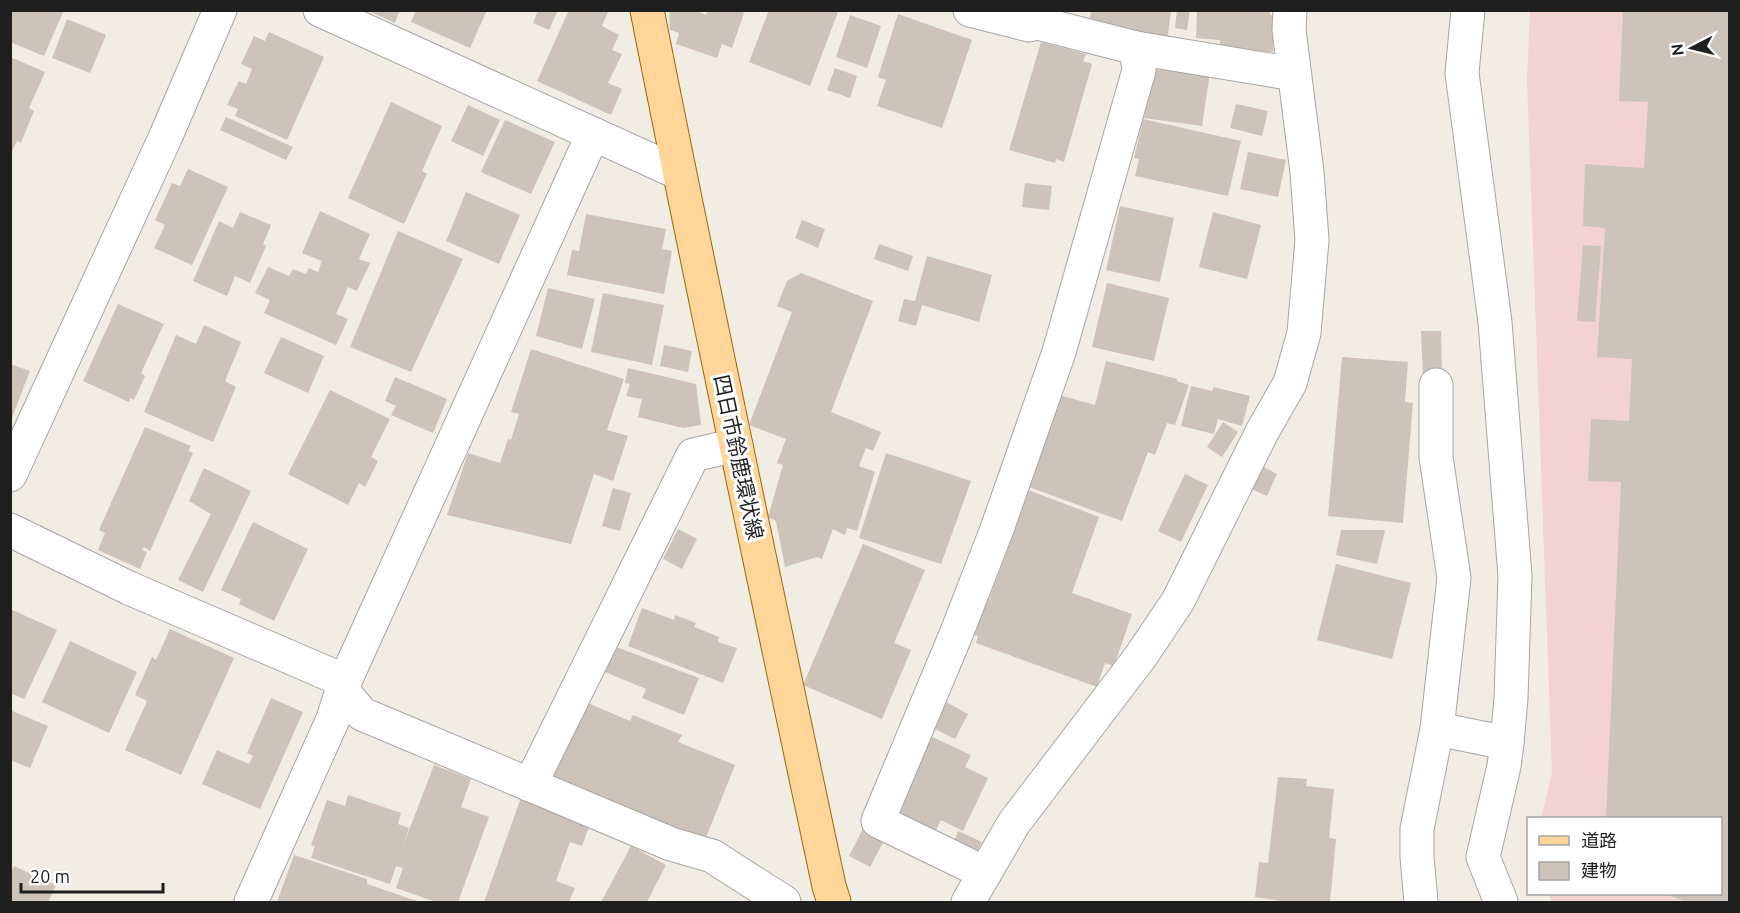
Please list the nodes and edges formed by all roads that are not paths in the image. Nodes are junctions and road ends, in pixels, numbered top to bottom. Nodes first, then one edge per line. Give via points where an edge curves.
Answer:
1 (220, 10) edge
2 (320, 10) edge
3 (647, 10) edge
4 (970, 10) edge
5 (1290, 10) edge
6 (1468, 10) edge
7 (1078, 22) edge
8 (1136, 48) junction
9 (1294, 74) junction
10 (592, 134) junction
11 (679, 173) junction
12 (1436, 385) dead end
13 (736, 445) junction
14 (10, 475) edge
15 (10, 530) edge
16 (343, 686) junction
17 (1438, 719) junction
18 (1507, 742) junction
19 (530, 785) junction
20 (985, 873) junction
21 (251, 903) edge
22 (784, 903) edge
23 (834, 903) edge
24 (968, 903) edge
25 (1421, 903) edge
26 (1501, 903) edge

1 - 14 street
2 - 10 street
3 - 11 main road, 四日市鈴鹿環状線
4 - 7 street via 1029,26
5 - 9 street
6 - 18 street via 1462,73 1495,322 1515,576
7 - 8 street
8 - 9 street
8 - 20 street via 1139,70 1059,352 993,539 878,821
9 - 20 street via 1312,240 1304,333 1290,382 1178,601 1014,823
10 - 11 street
10 - 16 street
11 - 13 main road, 四日市鈴鹿環状線
12 - 17 street via 1436,457 1454,578
13 - 19 street via 693,455
13 - 23 main road, 四日市鈴鹿環状線
15 - 16 street
16 - 19 street via 362,714
16 - 21 street via 333,719
17 - 18 street
17 - 25 street via 1417,829
18 - 26 street via 1483,857
19 - 22 street via 671,844 712,856
20 - 24 street

